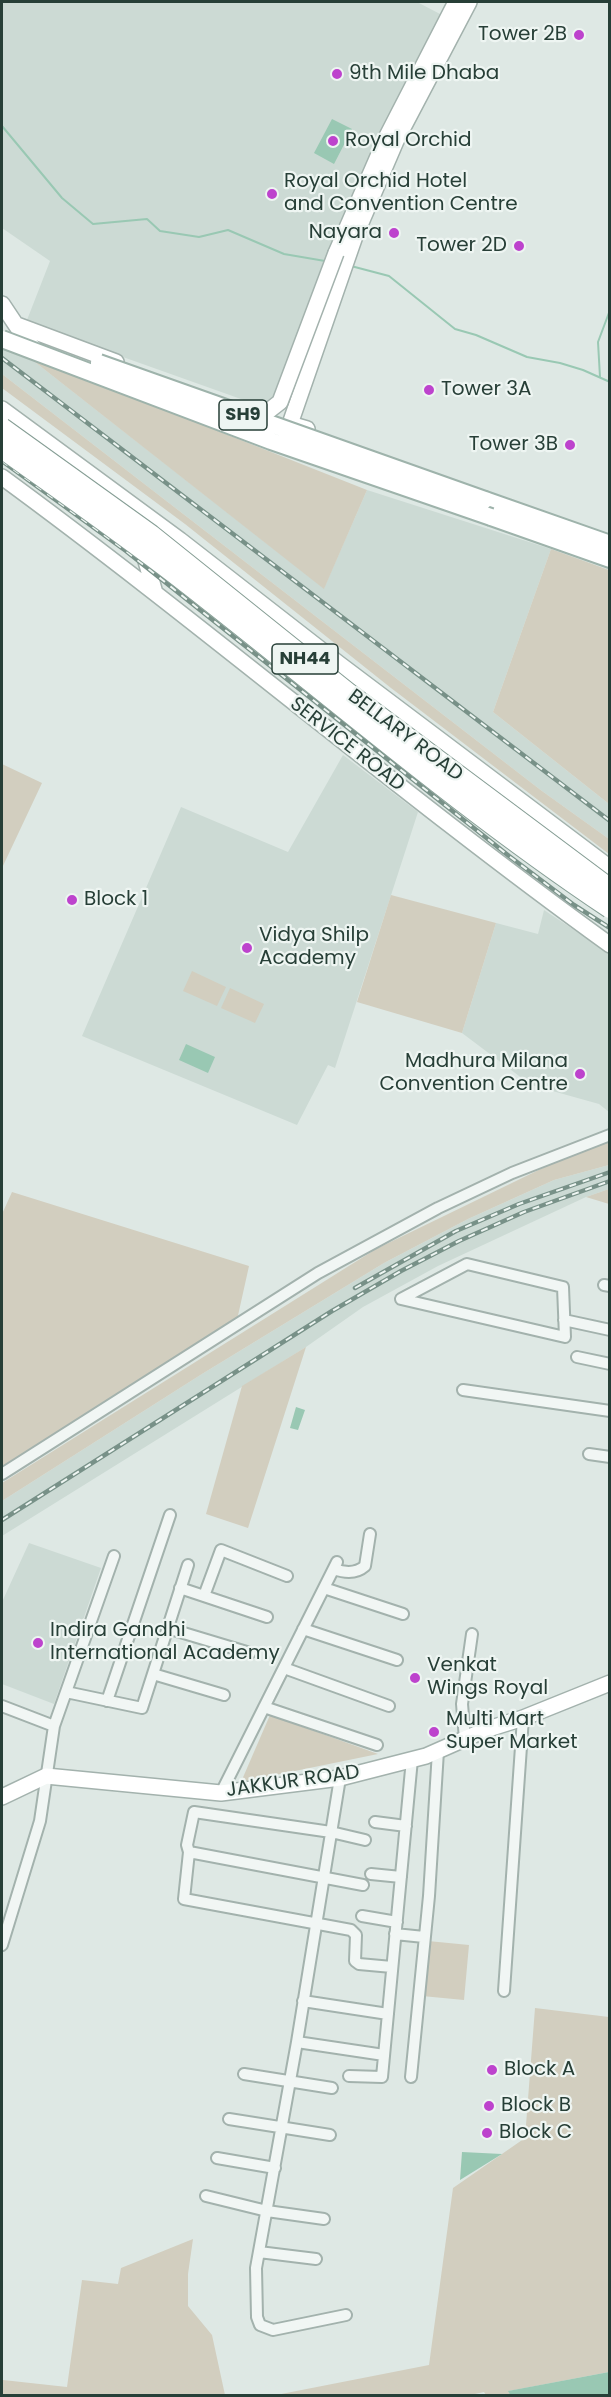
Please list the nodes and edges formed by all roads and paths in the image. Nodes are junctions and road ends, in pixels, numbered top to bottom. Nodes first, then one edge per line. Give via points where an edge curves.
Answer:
1 (456, 2) edge
2 (469, 2) edge
3 (448, 29) junction
4 (342, 249) junction
5 (2, 304) edge
6 (9, 327) edge
7 (2, 339) edge
8 (2, 410) edge
9 (249, 417) junction
10 (290, 423) junction
11 (2, 428) edge
12 (2, 448) edge
13 (281, 449) junction
14 (2, 477) edge
15 (97, 480) junction
16 (508, 508) junction
17 (66, 524) junction
18 (519, 527) junction
19 (180, 540) junction
20 (609, 544) edge
21 (609, 559) edge
22 (155, 593) junction
23 (609, 868) edge
24 (609, 889) edge
25 (609, 908) edge
26 (609, 945) edge
27 (609, 1135) edge
28 (564, 1320) junction
29 (609, 1329) edge
30 (576, 1357) dead end
31 (609, 1364) edge
32 (463, 1390) dead end
33 (609, 1411) edge
34 (589, 1454) dead end
35 (609, 1457) edge
36 (2, 1474) edge
37 (170, 1515) dead end
38 (370, 1534) dead end
39 (114, 1556) dead end
40 (188, 1565) dead end
41 (287, 1576) dead end
42 (180, 1588) junction
43 (324, 1588) junction
44 (204, 1596) junction
45 (403, 1614) dead end
46 (267, 1617) dead end
47 (167, 1628) junction
48 (303, 1629) junction
49 (472, 1634) dead end
50 (250, 1653) dead end
51 (397, 1660) dead end
52 (284, 1668) junction
53 (153, 1674) junction
54 (609, 1683) edge
55 (66, 1692) junction
56 (224, 1695) dead end
57 (107, 1701) junction
58 (2, 1706) edge
59 (389, 1706) dead end
60 (264, 1707) junction
61 (523, 1718) junction
62 (54, 1726) junction
63 (465, 1739) junction
64 (377, 1745) dead end
65 (438, 1751) junction
66 (412, 1759) junction
67 (46, 1776) junction
68 (340, 1779) junction
69 (220, 1793) junction
70 (2, 1797) edge
71 (375, 1822) dead end
72 (406, 1826) junction
73 (331, 1832) junction
74 (365, 1840) dead end
75 (189, 1852) junction
76 (371, 1874) dead end
77 (323, 1877) junction
78 (401, 1877) junction
79 (363, 1885) dead end
80 (362, 1916) dead end
81 (315, 1922) junction
82 (396, 1922) junction
83 (395, 1934) junction
84 (424, 1937) junction
85 (2, 1945) edge
86 (392, 1967) junction
87 (504, 1992) dead end
88 (303, 2001) junction
89 (388, 2014) junction
90 (297, 2042) junction
91 (384, 2055) junction
92 (244, 2074) dead end
93 (349, 2076) dead end
94 (411, 2077) dead end
95 (290, 2081) junction
96 (332, 2088) dead end
97 (229, 2119) dead end
98 (282, 2128) junction
99 (330, 2135) dead end
100 (217, 2158) dead end
101 (275, 2168) junction
102 (206, 2196) dead end
103 (267, 2211) junction
104 (324, 2219) dead end
105 (260, 2252) junction
106 (316, 2259) dead end
107 (346, 2315) dead end

1 - 3 street
2 - 3 street
3 - 4 street via 386,138
4 - 9 street, bridge via 280,402 266,413
4 - 10 street
5 - 6 street
6 - 9 main road, SH9, bridge
6 - 10 street
6 - 13 street via 54,364
7 - 18 main road, SH9, bridge via 271,441
8 - 15 street
9 - 16 main road, SH9, bridge
10 - 13 street
10 - 16 street via 494,495
11 - 24 highway, BELLARY ROAD / NH44, bridge via 151,535 391,727
12 - 25 highway, BELLARY ROAD / NH44, bridge via 174,573 311,685
13 - 18 street via 503,527
14 - 17 street, SERVICE ROAD
15 - 17 street via 110,505 108,514 101,520
15 - 19 street
16 - 20 main road, SH9
17 - 22 street, SERVICE ROAD
18 - 21 main road, SH9
19 - 22 street via 153,530 142,540
19 - 23 street
22 - 26 street, SERVICE ROAD via 395,783
27 - 36 street via 448,1203 328,1268
28 - 28 street via 565,1337 401,1299 467,1264 563,1287
28 - 29 street
30 - 31 street
32 - 33 street
34 - 35 street
37 - 57 street
38 - 43 street via 365,1566 344,1573 336,1566
39 - 55 street
40 - 42 street
41 - 44 street via 221,1550
42 - 44 street
42 - 47 street
43 - 45 street
43 - 48 street
44 - 46 street
47 - 50 street
47 - 53 street
48 - 51 street
48 - 52 street
49 - 63 street via 462,1704
52 - 59 street
52 - 60 street
53 - 56 street
53 - 57 street via 142,1708
54 - 61 street, JAKKUR ROAD
55 - 57 street
55 - 62 street
58 - 62 street
60 - 64 street
60 - 69 street
61 - 63 street, JAKKUR ROAD
61 - 87 street
62 - 67 street
63 - 65 street, JAKKUR ROAD
65 - 66 street, JAKKUR ROAD
65 - 84 street
66 - 68 street, JAKKUR ROAD
66 - 72 street
67 - 69 street, JAKKUR ROAD
67 - 70 street
67 - 85 street via 40,1821
68 - 69 street, JAKKUR ROAD
68 - 73 street
71 - 72 street
72 - 78 street
73 - 74 street
73 - 75 street via 194,1812
73 - 77 street
75 - 77 street
75 - 81 street via 184,1899
76 - 78 street
77 - 79 street
77 - 81 street
78 - 82 street
80 - 82 street
81 - 86 street via 351,1930 356,1935 359,1964
81 - 88 street
82 - 83 street
83 - 84 street
83 - 86 street
84 - 94 street
86 - 89 street
88 - 89 street
88 - 90 street
89 - 91 street
90 - 91 street
90 - 95 street
91 - 93 street via 382,2077
92 - 95 street
95 - 96 street
95 - 98 street
97 - 98 street
98 - 99 street
98 - 101 street
100 - 101 street
101 - 103 street
102 - 103 street
103 - 104 street
103 - 105 street
105 - 106 street
105 - 107 street via 256,2268 260,2325 273,2330

